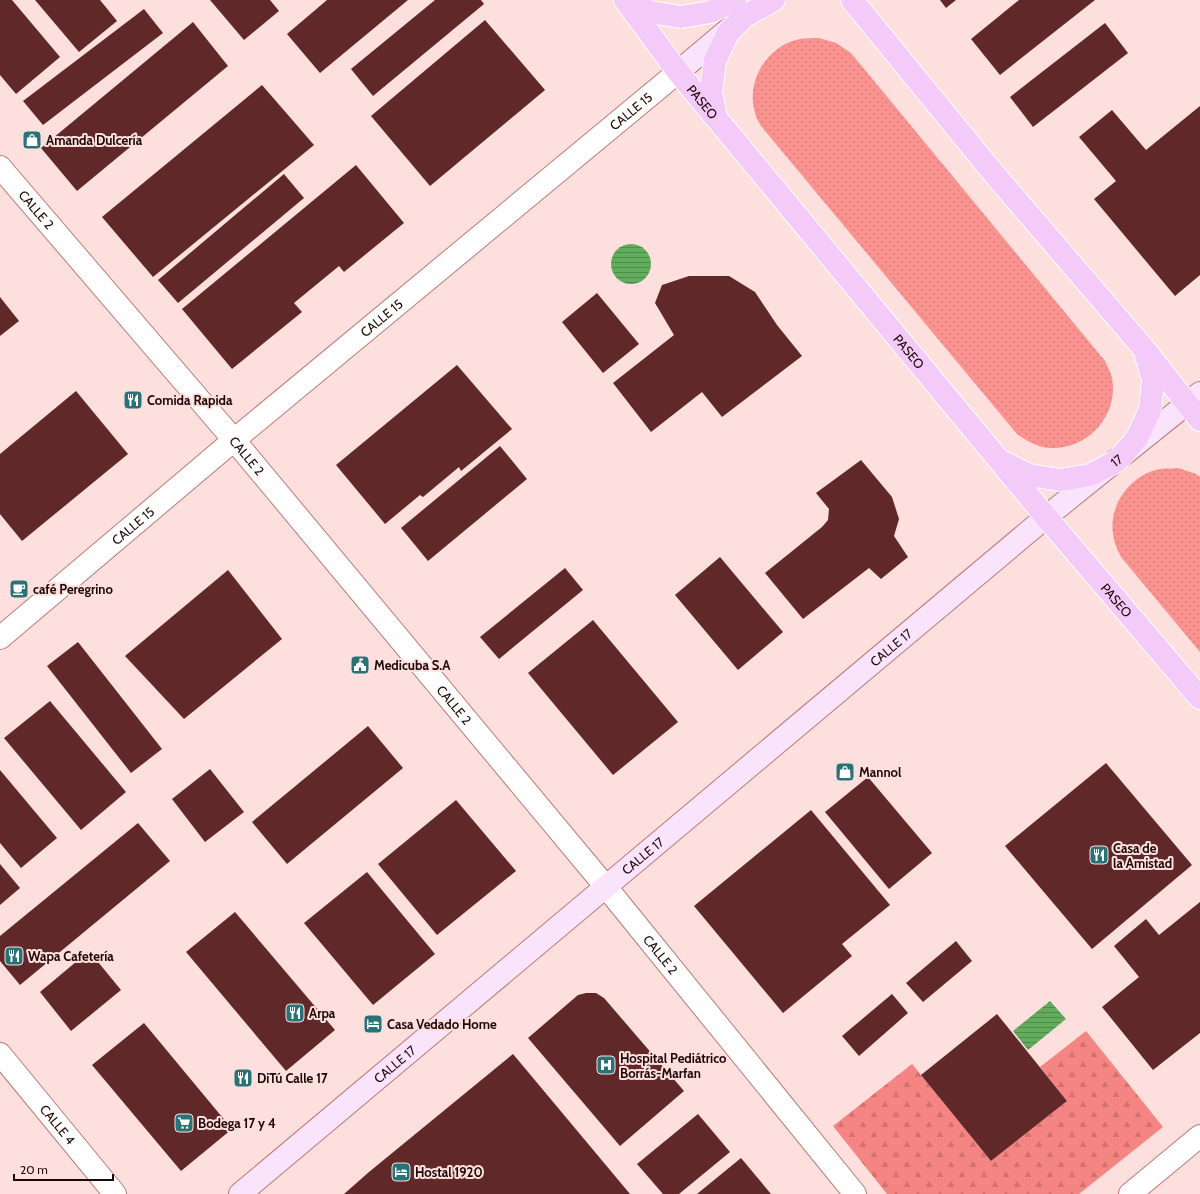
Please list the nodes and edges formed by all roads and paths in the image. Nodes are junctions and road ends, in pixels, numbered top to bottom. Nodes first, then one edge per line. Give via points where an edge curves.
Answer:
1 (626, 0) edge
2 (764, 0) edge
3 (774, 0) edge
4 (836, 0) edge
5 (740, 8) edge
6 (858, 8) edge
7 (678, 72) junction
8 (716, 118) junction
9 (0, 167) edge
10 (1145, 350) junction
11 (1193, 398) edge
12 (1200, 420) edge
13 (234, 440) junction
14 (998, 460) junction
15 (1117, 461) junction
16 (1046, 517) junction
17 (0, 638) edge
18 (1200, 698) edge
19 (606, 887) junction
20 (0, 1054) edge
21 (1200, 1136) edge
22 (115, 1194) edge
23 (240, 1194) edge
24 (855, 1194) edge
25 (1130, 1194) edge

1 - 5 main road via 650,12 680,17
1 - 7 main road, PASEO
2 - 5 street, CALLE 15
3 - 5 main road
4 - 6 main road
5 - 7 street, CALLE 15
5 - 8 main road via 715,61 711,91
6 - 10 main road via 995,175
7 - 8 main road, PASEO
7 - 13 street, CALLE 15
8 - 14 main road, PASEO
9 - 13 street, CALLE 2
10 - 11 main road
10 - 15 main road via 1152,380 1150,410 1137,438
11 - 12 main road
11 - 15 street, 17
13 - 17 street, CALLE 15
13 - 19 street, CALLE 2
14 - 15 main road via 1029,475 1060,480 1090,475
14 - 16 main road, PASEO
15 - 16 street, 17
16 - 18 main road, PASEO
16 - 19 street, CALLE 17
19 - 23 street, CALLE 17
19 - 24 street, CALLE 2
20 - 22 street, CALLE 4
21 - 25 street

